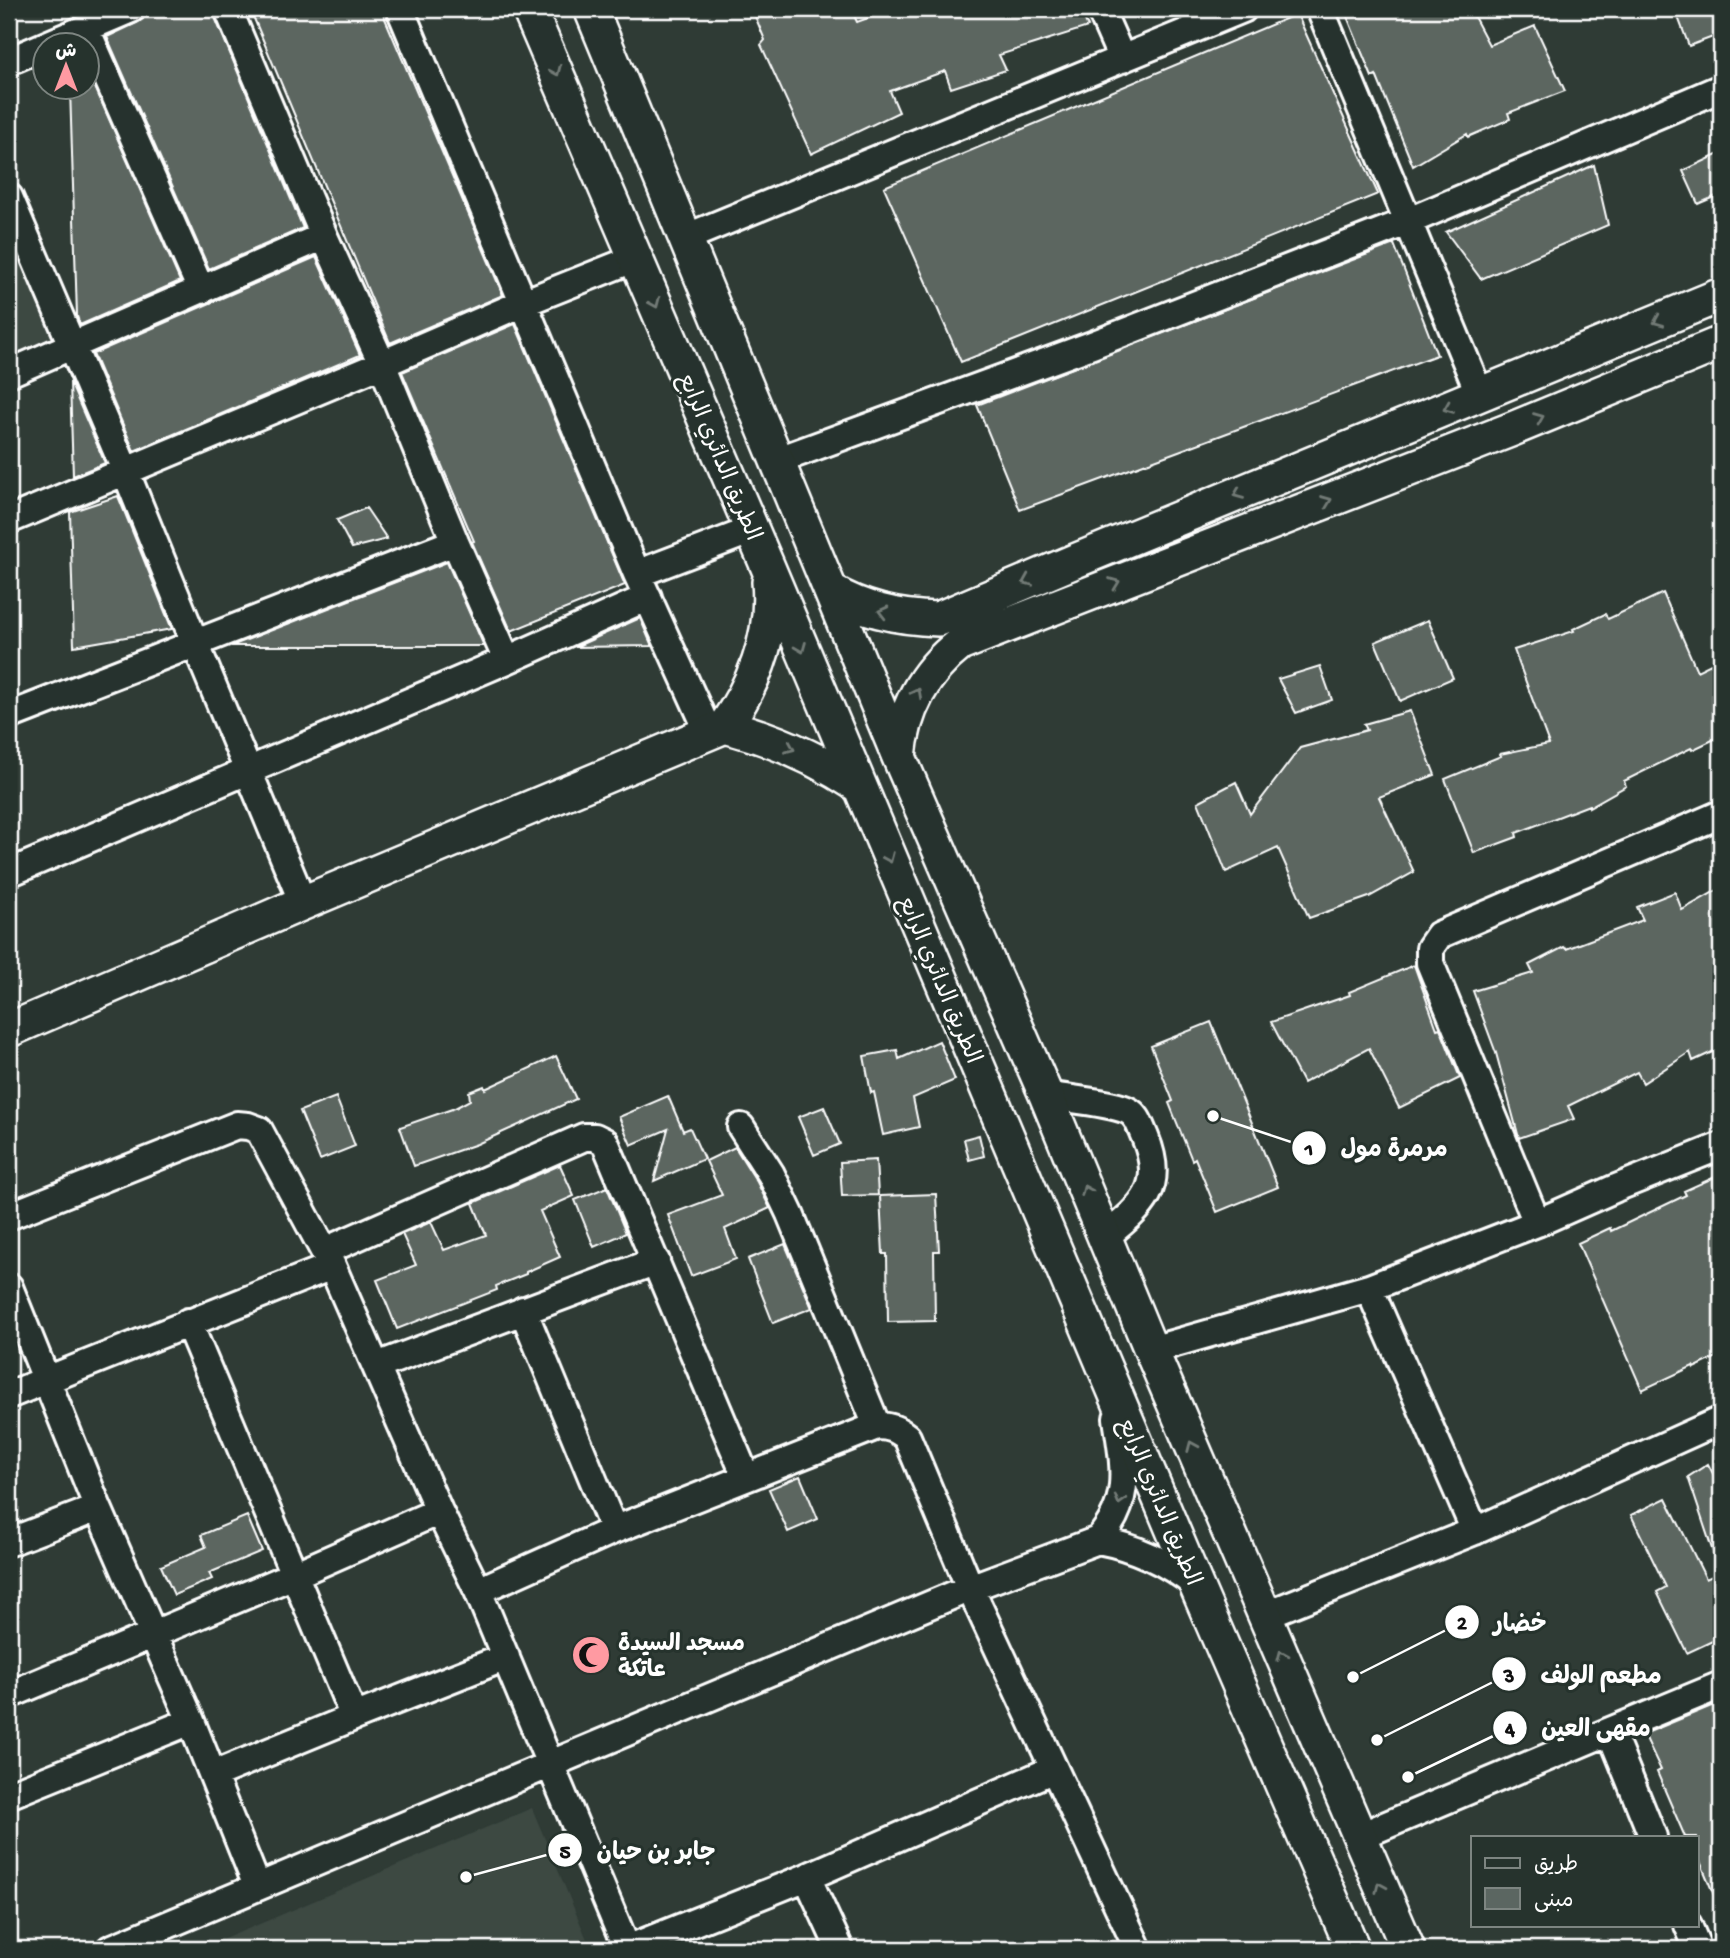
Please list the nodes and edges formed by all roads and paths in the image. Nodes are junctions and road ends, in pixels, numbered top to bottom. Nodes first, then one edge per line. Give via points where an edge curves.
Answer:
1 (131, 9) edge
2 (228, 9) edge
3 (400, 9) edge
4 (529, 9) edge
5 (591, 9) edge
6 (1100, 9) edge
7 (1243, 9) edge
8 (1320, 9) edge
9 (86, 29) junction
10 (1122, 58) junction
11 (9, 61) edge
12 (1721, 88) edge
13 (9, 197) edge
14 (1409, 221) junction
15 (324, 236) junction
16 (685, 238) junction
17 (636, 258) junction
18 (201, 290) junction
19 (1721, 295) edge
20 (523, 303) junction
21 (1721, 343) edge
22 (71, 346) junction
23 (382, 364) junction
24 (9, 373) edge
25 (1480, 395) junction
26 (776, 461) junction
27 (125, 470) junction
28 (9, 520) edge
29 (752, 530) junction
30 (455, 542) junction
31 (767, 565) junction
32 (643, 585) junction
33 (831, 591) junction
34 (194, 643) junction
35 (507, 660) junction
36 (9, 716) edge
37 (717, 730) junction
38 (900, 757) junction
39 (248, 770) junction
40 (859, 786) junction
41 (1721, 814) edge
42 (9, 873) edge
43 (303, 903) junction
44 (9, 1030) edge
45 (1046, 1095) junction
46 (741, 1127) dead end
47 (1721, 1146) edge
48 (9, 1216) edge
49 (1537, 1223) junction
50 (1105, 1237) junction
51 (329, 1258) junction
52 (656, 1261) junction
53 (9, 1287) edge
54 (1369, 1288) junction
55 (523, 1310) junction
56 (188, 1322) junction
57 (1150, 1350) junction
58 (377, 1366) junction
59 (47, 1379) junction
60 (1112, 1384) junction
61 (9, 1395) edge
62 (1721, 1420) edge
63 (877, 1426) junction
64 (746, 1477) junction
65 (98, 1508) junction
66 (439, 1511) junction
67 (614, 1530) junction
68 (1475, 1531) junction
69 (1098, 1539) junction
70 (9, 1542) edge
71 (294, 1575) junction
72 (1196, 1585) junction
73 (970, 1588) junction
74 (478, 1591) junction
75 (1261, 1604) junction
76 (1210, 1616) junction
77 (154, 1634) junction
78 (506, 1657) junction
79 (1721, 1685) edge
80 (9, 1695) edge
81 (1302, 1703) junction
82 (354, 1717) junction
83 (191, 1721) junction
84 (1255, 1722) junction
85 (1610, 1731) junction
86 (551, 1763) junction
87 (1054, 1769) junction
88 (214, 1775) junction
89 (9, 1795) edge
90 (1653, 1836) edge
91 (1358, 1837) junction
92 (807, 1877) junction
93 (257, 1886) junction
94 (1688, 1926) edge
95 (1127, 1946) edge
96 (110, 1949) edge
97 (627, 1949) edge
98 (840, 1949) edge
99 (1353, 1949) edge
100 (1408, 1949) edge
101 (1698, 1949) edge

1 - 9 street
2 - 15 street
3 - 20 street
4 -> 17 main road, الطريق الدائري الرابع
5 - 16 main road
6 - 10 street
7 - 10 street
8 - 14 street
9 - 11 street
9 - 18 street
10 - 16 street
12 - 14 street
13 - 22 street
14 - 25 street
14 - 26 street via 1092,345
15 - 18 street
15 - 23 street
16 - 26 main road
17 - 20 street
17 -> 29 main road, الطريق الدائري الرابع
18 - 22 street
19 -> 25 main road
20 - 23 street
20 - 32 street
38 -> 21 main road via 904,724 916,693 935,666 960,643 1510,430
22 - 24 street
22 - 27 street
23 - 27 street
23 - 30 street
25 -> 33 main road via 938,619 880,612
26 - 33 main road
27 - 28 street
27 - 34 street
29 - 31 main road, الطريق الدائري الرابع
29 - 32 street
30 - 34 street
30 - 35 street
31 - 37 main road via 769,603 763,650 746,694
31 -> 40 main road, الطريق الدائري الرابع
32 - 35 street
32 - 37 street
33 - 38 main road
34 - 36 street
34 - 39 street
35 - 39 street
37 -> 40 main road via 749,733 796,749
37 - 43 main road
38 - 45 main road
39 - 42 street
39 - 43 street
40 -> 60 main road, الطريق الدائري الرابع
41 - 49 street via 1439,935 1430,948 1430,962
43 - 44 main road
50 -> 45 main road
45 - 50 street via 1129,1111 1142,1129 1152,1155 1151,1186 1132,1215
46 - 63 street via 790,1214
47 - 49 street
48 - 51 street via 237,1125 248,1126 259,1130
49 - 54 street
50 - 57 main road
51 - 52 street via 584,1137 595,1137 604,1142
51 - 56 street
51 - 58 street
52 - 55 street
52 - 64 street
53 - 59 street
54 - 57 street
54 - 68 street
55 - 58 street
55 - 67 street
56 - 59 street
56 - 71 street
75 -> 57 main road
58 - 66 street
59 - 61 street
59 - 65 street
60 -> 69 street via 1124,1486 1116,1514
60 - 72 main road, الطريق الدائري الرابع
62 - 68 street
63 - 64 street
63 - 73 street via 888,1426 906,1437
64 - 67 street
65 - 70 street
65 - 77 street
66 - 71 street
66 - 74 street
67 - 74 street
68 - 75 street
69 - 72 street via 1160,1560
69 - 73 street
71 - 77 street
71 - 82 street
72 - 76 main road, الطريق الدائري الرابع
73 - 86 street
73 - 87 street
74 - 78 street
75 - 76 main road via 1251,1602 1237,1614
81 -> 75 main road
76 - 84 main road, الطريق الدائري الرابع
77 - 80 street
77 - 83 street
78 - 82 street
78 - 86 street
79 - 85 street
81 - 84 main road via 1273,1703
81 - 91 main road
82 - 88 street
83 - 88 street
83 - 89 street
84 - 99 main road, الطريق الدائري الرابع
85 - 90 street
85 - 91 street
86 - 93 street
86 - 97 street
87 - 92 street
87 - 95 street
88 - 93 street
100 -> 91 main road
92 - 97 street
92 - 98 street
93 - 96 street
94 - 101 street

